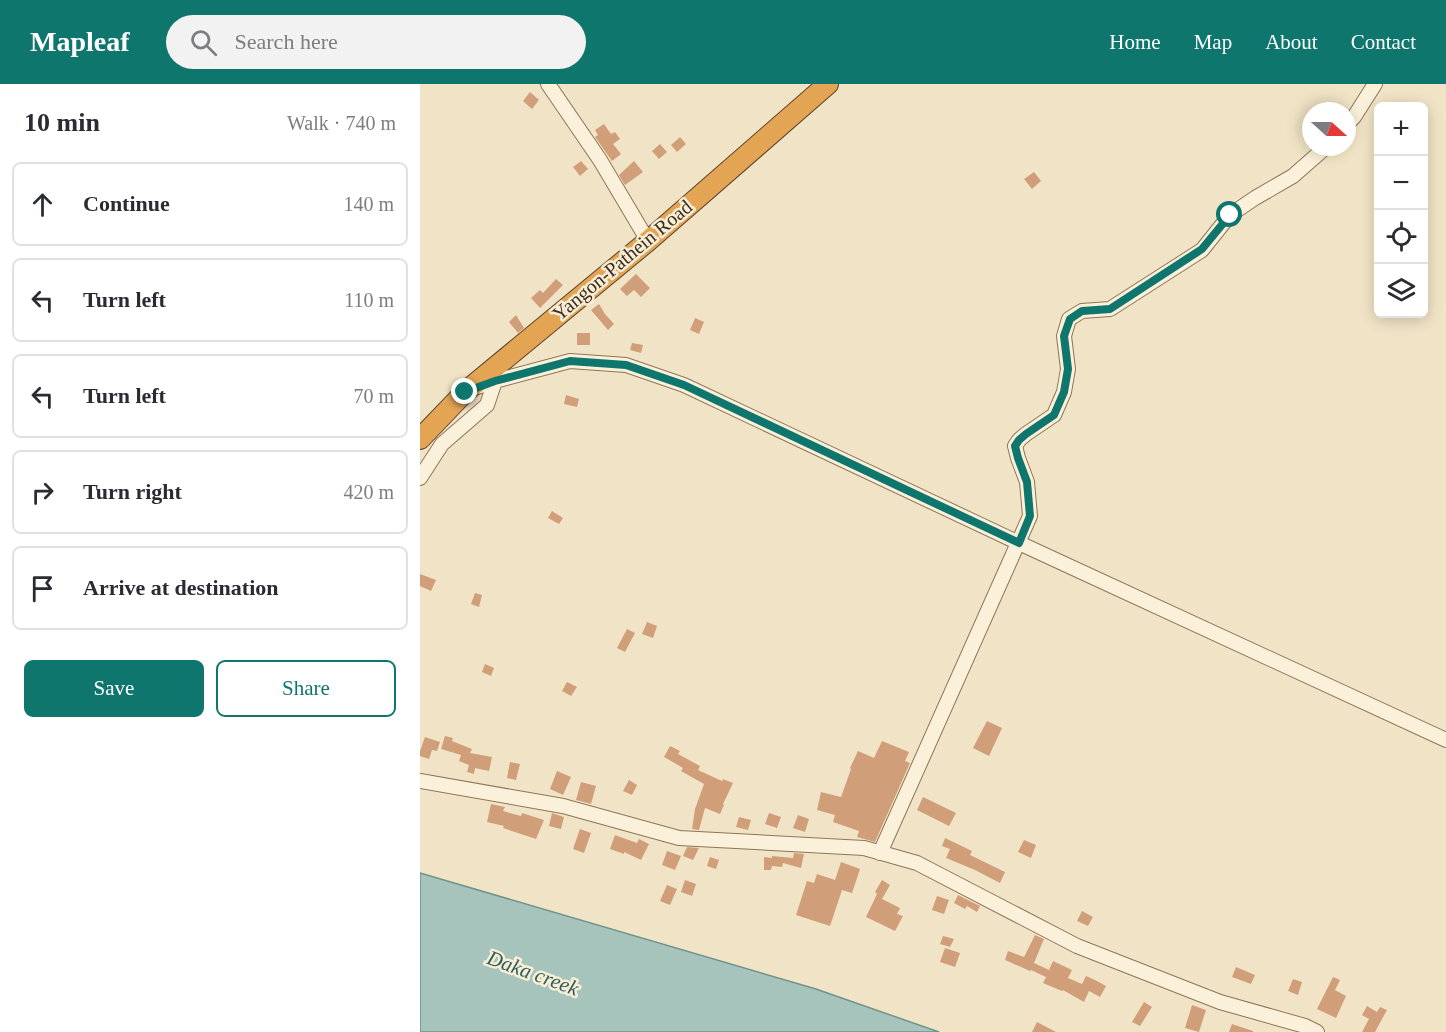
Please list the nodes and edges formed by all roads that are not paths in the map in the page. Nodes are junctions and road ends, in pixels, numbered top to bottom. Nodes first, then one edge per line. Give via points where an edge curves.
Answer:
1 (548, 84) edge
2 (828, 84) edge
3 (1375, 84) edge
4 (1356, 114) edge
5 (1316, 156) edge
6 (648, 241) junction
7 (495, 381) junction
8 (465, 392) junction
9 (420, 439) edge
10 (420, 478) edge
11 (1019, 543) junction
12 (1446, 740) edge
13 (420, 781) edge
14 (880, 853) junction
15 (1317, 1032) edge

1 - 6 street via 600,160
2 - 6 highway, Yangon-Pathein Road
3 - 4 street
5 - 11 street via 1293,176 1230,215 1202,249 1110,309 1082,311 1070,319 1064,336 1068,369 1064,392 1054,415 1015,446 1027,482 1030,516
6 - 8 highway, Yangon-Pathein Road
7 - 8 street
7 - 10 street via 487,405 442,444
7 - 11 street via 570,361 626,365 684,385
8 - 9 highway, Yangon-Pathein Road
11 - 12 street
11 - 14 street
13 - 14 street via 563,806 679,838 864,848
14 - 15 street via 917,863 1077,946 1220,1002

